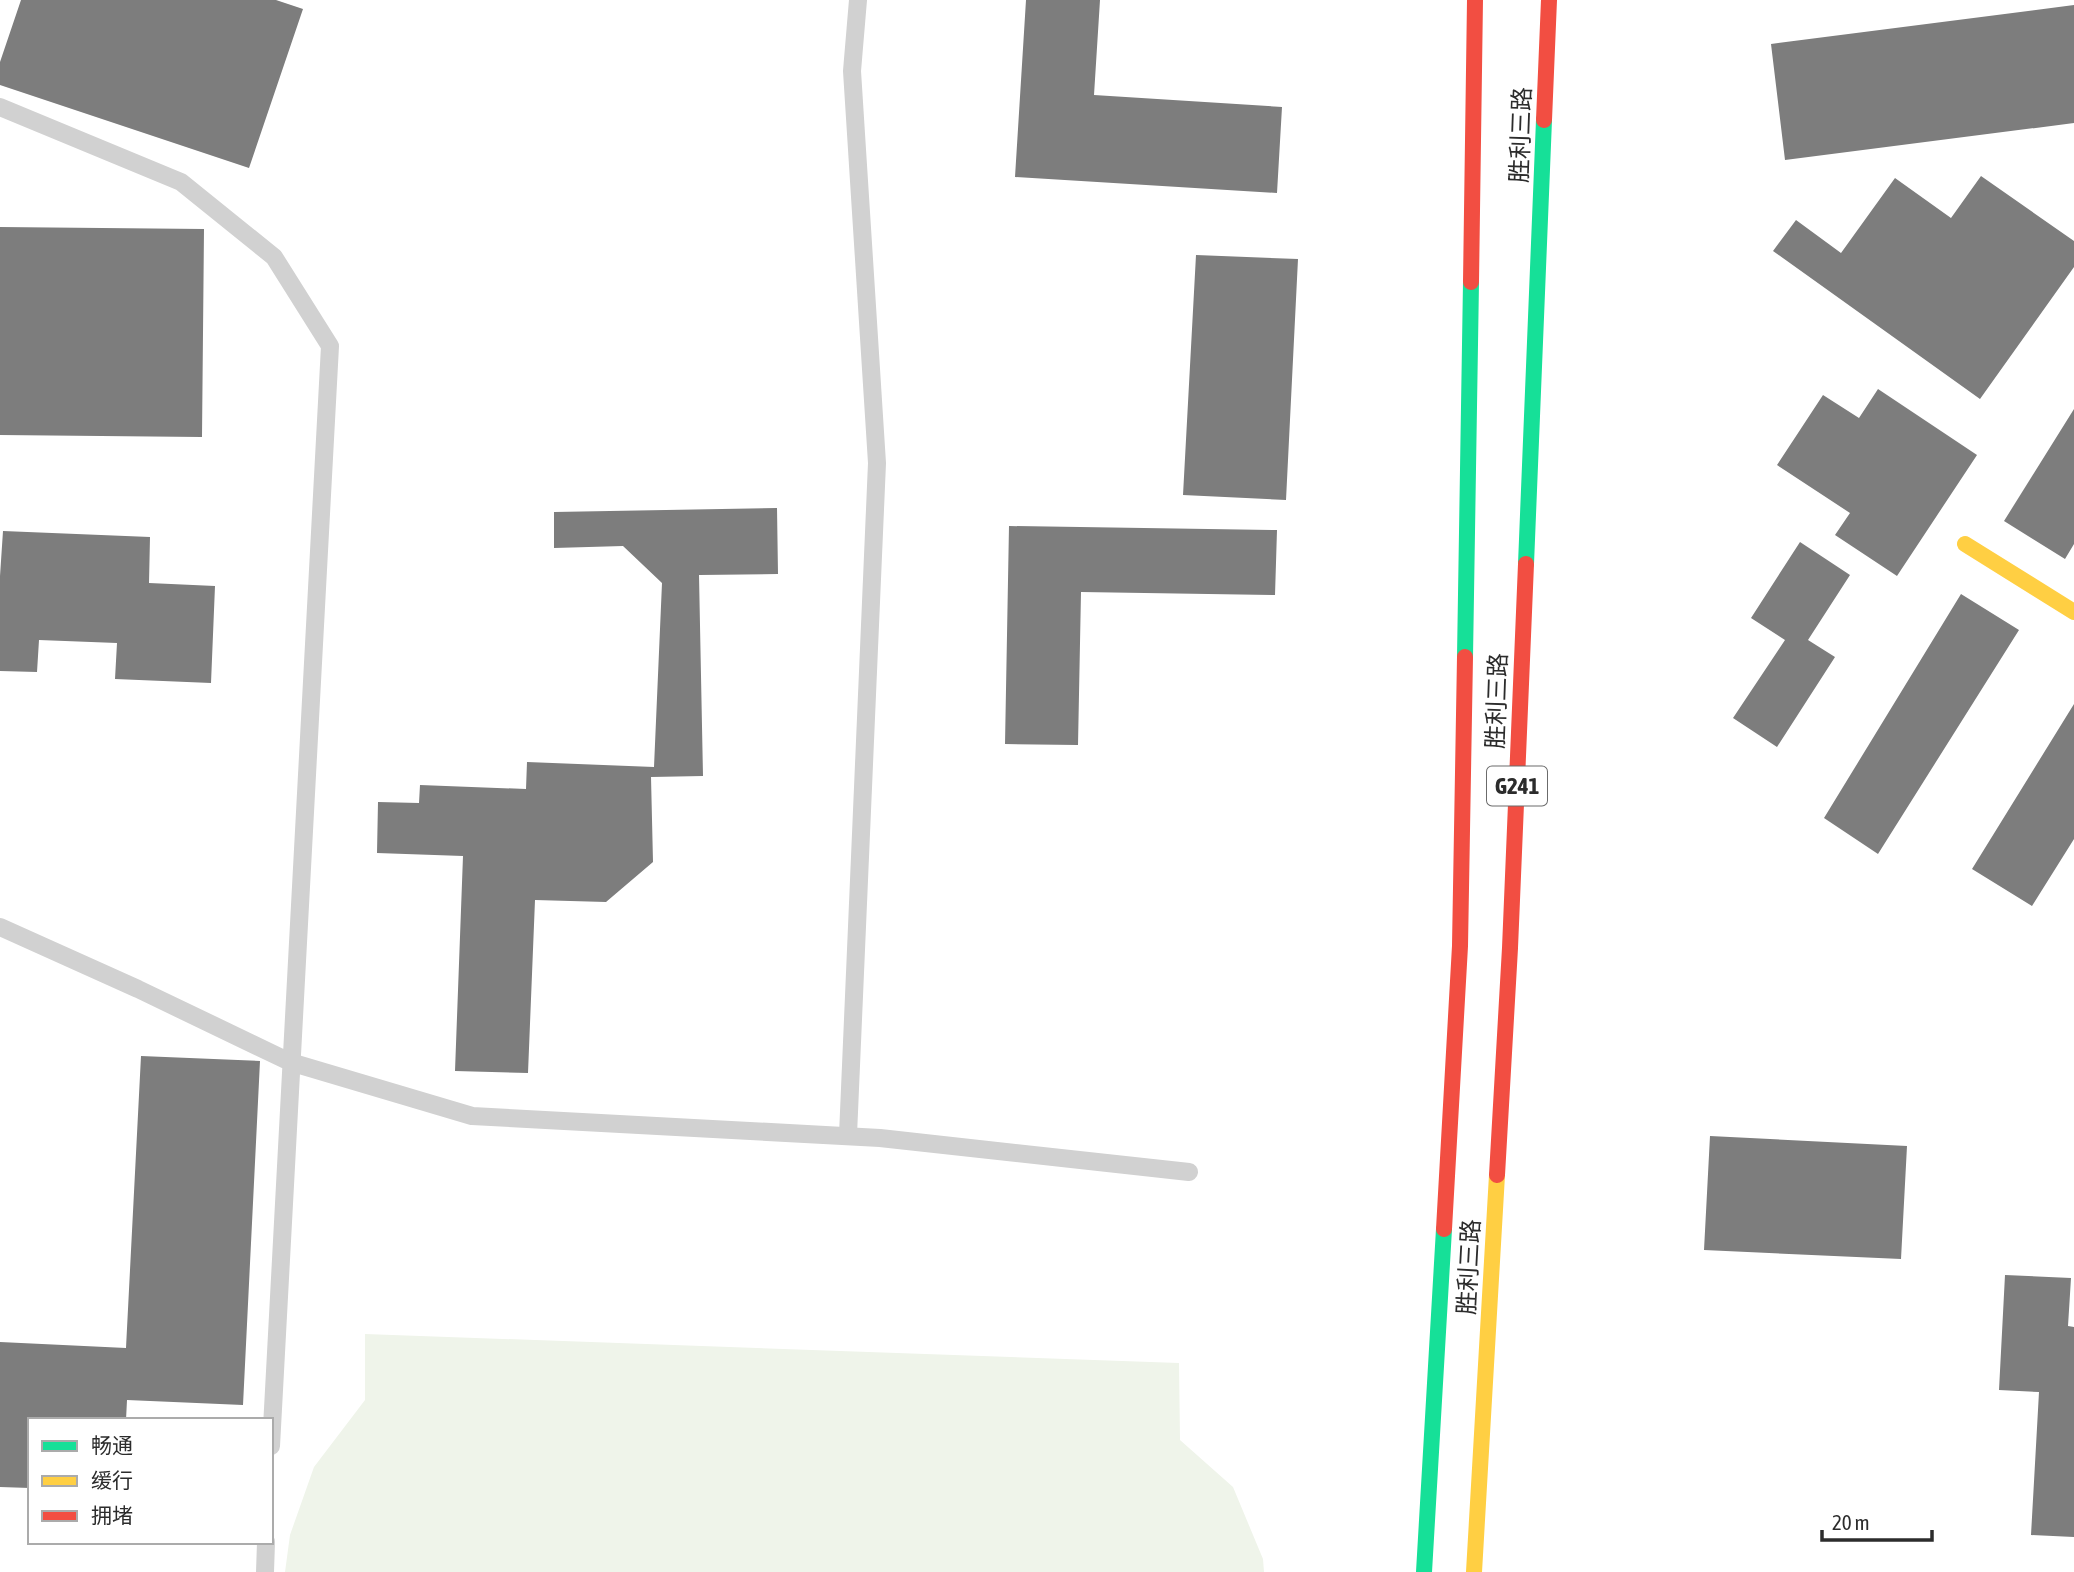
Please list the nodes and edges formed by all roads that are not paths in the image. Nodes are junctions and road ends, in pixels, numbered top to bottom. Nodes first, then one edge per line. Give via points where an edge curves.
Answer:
1 (858, 0) edge
2 (1475, 0) edge
3 (1549, 0) edge
4 (0, 107) edge
5 (1965, 544) dead end
6 (2074, 612) edge
7 (0, 927) edge
8 (290, 1062) junction
9 (848, 1135) junction
10 (1189, 1172) dead end
11 (272, 1418) edge
12 (267, 1544) edge
13 (265, 1572) edge
14 (1424, 1572) edge
15 (1474, 1572) edge

1 - 9 lane via 852,71 877,463
2 - 14 main road, 胜利三路 / G241 via 1460,946
3 - 15 main road, 胜利三路 / G241 via 1510,948
4 - 8 lane via 181,182 274,257 330,346
5 - 6 main road
7 - 8 lane
8 - 9 lane via 472,1116
8 - 11 lane
9 - 10 lane
12 - 13 lane

